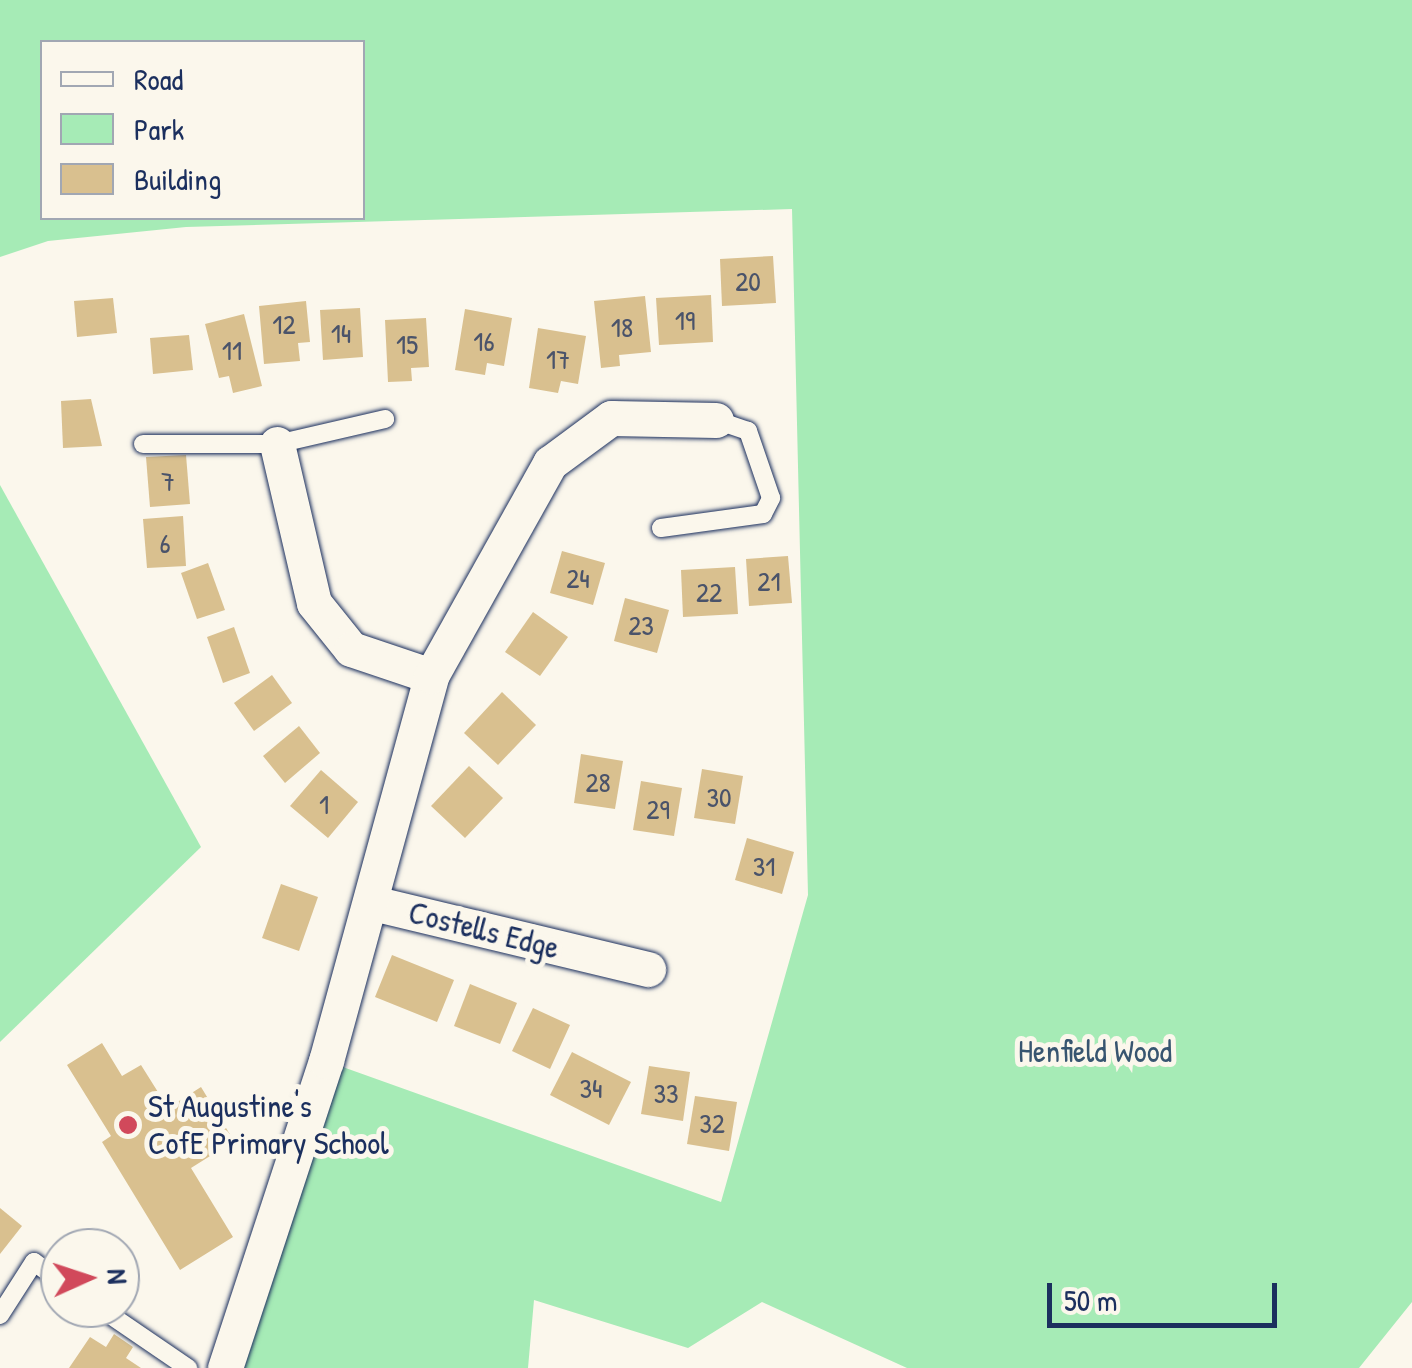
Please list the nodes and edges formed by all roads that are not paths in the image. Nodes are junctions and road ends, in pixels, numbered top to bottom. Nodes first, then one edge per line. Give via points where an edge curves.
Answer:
1 (384, 419) dead end
2 (716, 420) joint
3 (142, 444) dead end
4 (276, 444) junction
5 (661, 528) dead end
6 (432, 676) junction
7 (373, 903) junction
8 (648, 969) dead end
9 (40, 1266) edge
10 (0, 1315) edge
11 (129, 1328) edge
12 (188, 1368) edge
13 (224, 1368) edge

1 - 4 lane
2 - 5 lane via 748,431 771,498 763,514
2 - 6 street, Costells Edge via 612,418 550,463
3 - 4 lane
4 - 6 street via 296,550 314,603 351,650
6 - 7 street, Costells Edge
7 - 8 street, Costells Edge
7 - 13 street
9 - 10 lane via 34,1262
11 - 12 lane

